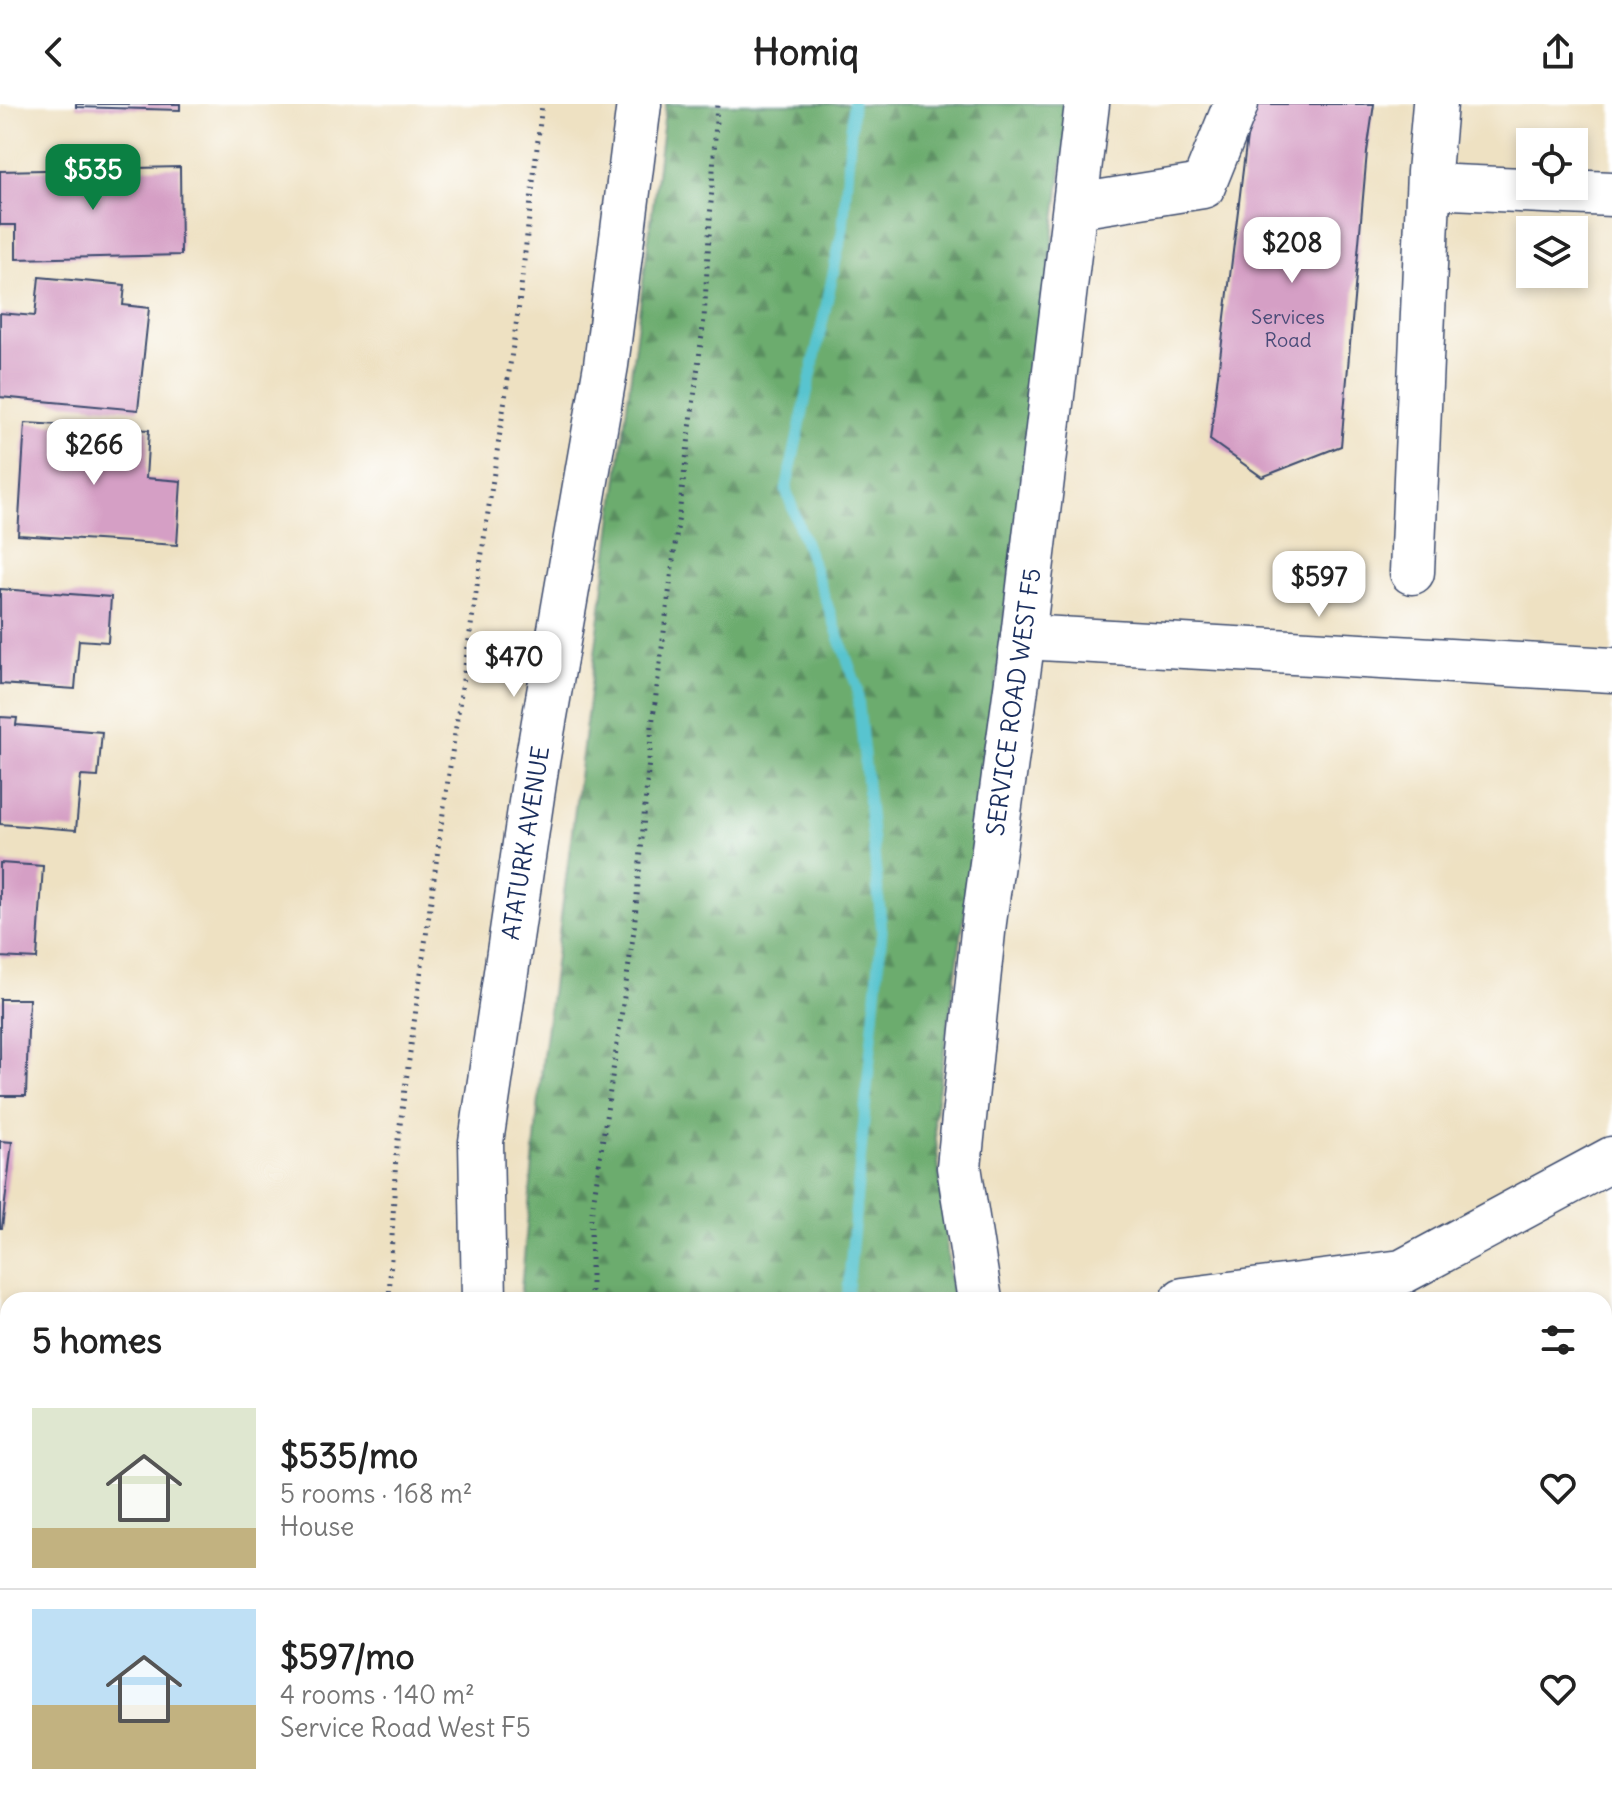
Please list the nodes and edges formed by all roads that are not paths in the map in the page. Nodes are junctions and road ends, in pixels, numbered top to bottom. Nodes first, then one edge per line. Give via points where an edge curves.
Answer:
1 (639, 104) edge
2 (1087, 104) edge
3 (1236, 104) edge
4 (1435, 104) edge
5 (1429, 186) junction
6 (1612, 194) edge
7 (1077, 206) junction
8 (1412, 572) dead end
9 (1023, 637) junction
10 (1612, 670) edge
11 (1612, 1159) edge
12 (484, 1292) edge
13 (979, 1292) edge
14 (1246, 1292) edge

1 - 12 street, ATATURK AVENUE via 606,365 537,762 481,1142
2 - 7 street, SERVICE ROAD WEST F5
3 - 7 street via 1203,186
4 - 5 street
5 - 6 street
5 - 8 street
7 - 9 street, SERVICE ROAD WEST F5
9 - 10 street
9 - 13 street, SERVICE ROAD WEST F5 via 984,922 959,1167
11 - 14 street via 1402,1272

